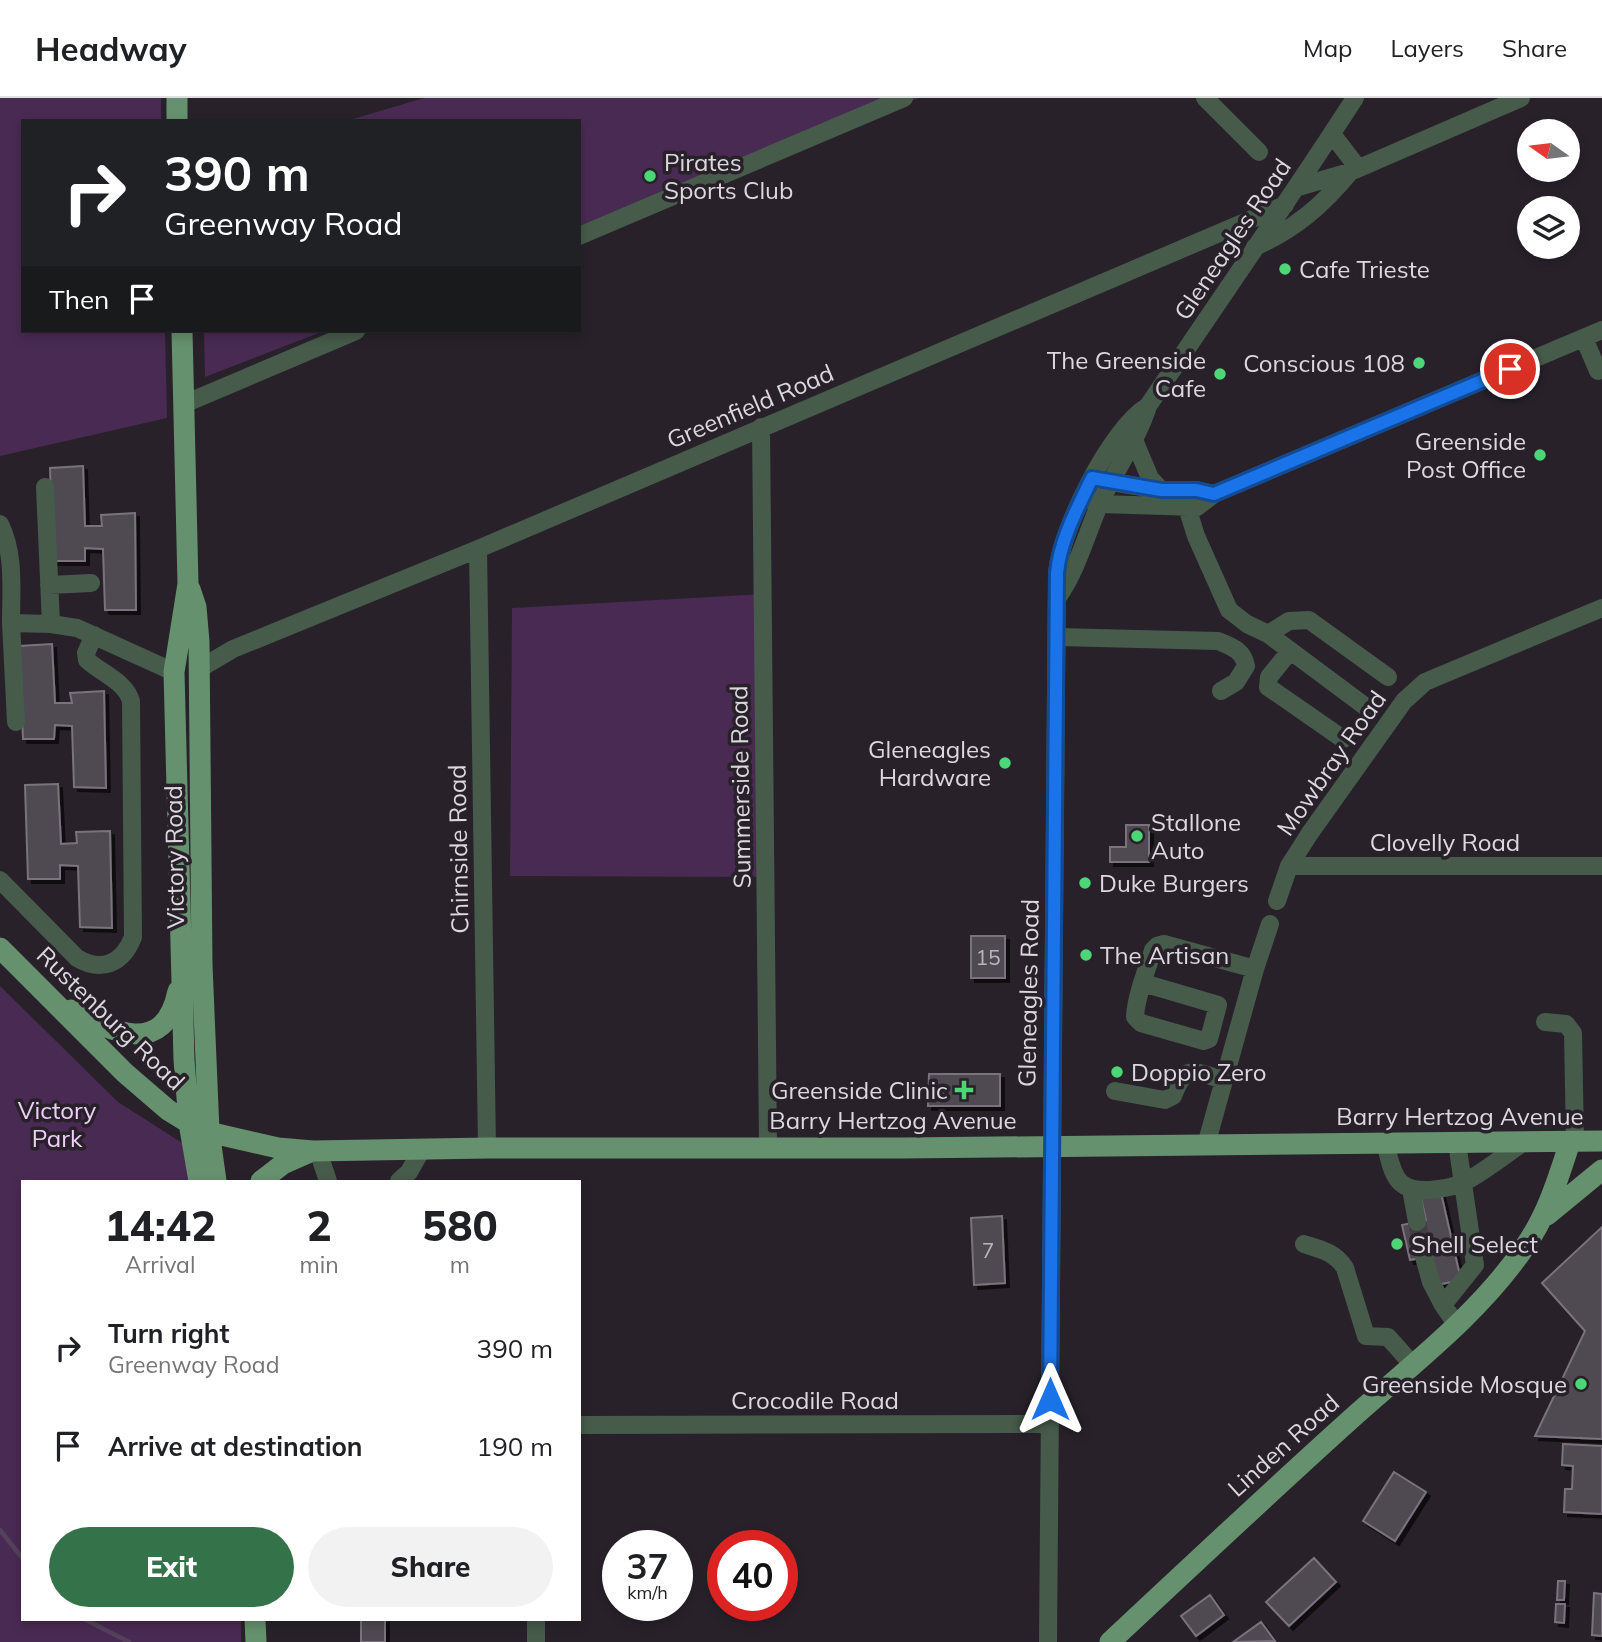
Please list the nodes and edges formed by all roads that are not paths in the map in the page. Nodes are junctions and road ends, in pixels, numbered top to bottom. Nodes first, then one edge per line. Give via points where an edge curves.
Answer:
1 (177, 98) edge
2 (904, 98) edge
3 (1205, 98) edge
4 (1355, 98) edge
5 (1521, 98) edge
6 (177, 119) edge
7 (1332, 134) junction
8 (1259, 152) dead end
9 (1354, 170) junction
10 (1298, 187) junction
11 (1285, 205) junction
12 (1219, 233) junction
13 (581, 235) edge
14 (1251, 253) junction
15 (182, 333) edge
16 (351, 333) edge
17 (1597, 334) edge
18 (1598, 371) dead end
19 (184, 404) junction
20 (1147, 406) junction
21 (761, 427) junction
22 (1134, 440) junction
23 (1092, 478) junction
24 (1110, 483) junction
25 (46, 488) dead end
26 (1161, 490) junction
27 (1214, 494) junction
28 (1091, 501) junction
29 (1187, 507) junction
30 (0, 524) edge
31 (478, 549) junction
32 (91, 583) dead end
33 (49, 584) junction
34 (190, 592) junction
35 (1602, 608) edge
36 (11, 623) junction
37 (51, 624) junction
38 (1268, 634) junction
39 (94, 635) junction
40 (1058, 637) junction
41 (199, 642) junction
42 (233, 649) junction
43 (1290, 650) junction
44 (199, 669) junction
45 (174, 672) junction
46 (1388, 677) dead end
47 (1221, 691) dead end
48 (1366, 707) dead end
49 (16, 722) dead end
50 (1343, 739) dead end
51 (199, 754) junction
52 (1289, 866) junction
53 (1602, 866) edge
54 (0, 880) edge
55 (1277, 901) dead end
56 (1270, 924) dead end
57 (0, 948) edge
58 (1255, 969) junction
59 (181, 970) junction
60 (1143, 983) junction
61 (54, 1001) junction
62 (1545, 1022) dead end
63 (1224, 1080) junction
64 (1115, 1091) dead end
65 (189, 1123) junction
66 (209, 1131) junction
67 (1602, 1141) edge
68 (1524, 1142) junction
69 (1573, 1142) junction
70 (1385, 1143) junction
71 (1457, 1143) junction
72 (1206, 1145) junction
73 (1051, 1146) junction
74 (768, 1147) junction
75 (487, 1148) junction
76 (422, 1149) junction
77 (316, 1151) junction
78 (1602, 1170) edge
79 (200, 1180) edge
80 (216, 1180) edge
81 (262, 1180) edge
82 (328, 1180) edge
83 (400, 1180) edge
84 (1462, 1184) junction
85 (1411, 1189) junction
86 (1541, 1220) junction
87 (1417, 1222) tunnel mouth
88 (1304, 1244) dead end
89 (1424, 1257) tunnel mouth
90 (1475, 1265) junction
91 (1500, 1280) junction
92 (1443, 1305) junction
93 (1457, 1324) junction
94 (1412, 1364) junction
95 (1050, 1424) junction
96 (581, 1425) edge
97 (255, 1621) edge
98 (536, 1621) edge
99 (256, 1642) edge
100 (536, 1642) edge
101 (1048, 1642) edge
102 (1110, 1642) edge

1 - 6 main road
2 - 13 street
3 - 8 street
4 - 7 street, Gleneagles Road
5 - 9 street
7 - 9 street
7 - 10 street, Gleneagles Road
9 - 10 street
9 - 14 street via 1298,224
10 - 11 street, Gleneagles Road
11 - 12 street, Greenfield Road
11 - 14 street, Gleneagles Road
12 - 14 street via 1234,234
12 - 21 street, Greenfield Road
14 - 20 street, Gleneagles Road
15 - 19 main road, Victory Road
16 - 19 street
17 - 18 street
17 - 27 street
19 - 34 main road, Victory Road
20 - 22 street, Gleneagles Road
20 - 23 street, Gleneagles Road via 1125,424
21 - 31 street, Greenfield Road
21 - 74 street, Summerside Road
22 - 24 street, Gleneagles Road
22 - 26 street via 1150,478
23 - 24 street
23 - 28 street, Gleneagles Road
24 - 26 street
24 - 28 street, Gleneagles Road
25 - 33 street
26 - 27 street
27 - 29 street via 1197,507
28 - 29 street
28 - 40 street, Gleneagles Road via 1059,561
29 - 38 street via 1229,610
30 - 36 street via 10,559
31 - 42 street, Greenfield Road
31 - 75 street, Chirnside Road
32 - 33 street
33 - 37 street
34 - 41 main road, Victory Road
34 - 45 main road, Victory Road
35 - 52 street, Mowbray Road via 1416,689
36 - 37 street
36 - 49 street
37 - 39 street
38 - 43 street
38 - 46 street via 1289,621 1309,620
39 - 45 street
39 - 54 street via 87,660 122,685 131,701 133,937 128,950 108,963 88,965
40 - 47 street via 1218,641 1238,649 1246,666 1236,682
40 - 73 street, Gleneagles Road
41 - 42 street
41 - 44 main road, Victory Road
42 - 44 street, Greenfield Road
43 - 48 street
43 - 50 street via 1269,677 1268,687
44 - 51 main road, Victory Road
45 - 51 main road via 190,690
45 - 59 main road, Victory Road
51 - 66 main road, Victory Road
52 - 53 street, Clovelly Road
52 - 55 street, Mowbray Road
56 - 58 street
57 - 61 main road, Rustenburg Road
58 - 60 street via 1160,945 1153,950
58 - 63 street
59 - 61 main road via 171,1011 159,1026 144,1034 109,1030
59 - 65 main road, Victory Road
60 - 60 street via 1135,1011 1138,1021 1202,1041 1209,1039 1219,1008 1216,1003
61 - 65 main road, Rustenburg Road via 140,1088
62 - 69 street via 1566,1024 1573,1033
63 - 64 street via 1184,1074 1173,1096 1165,1100
63 - 72 street
65 - 66 main road, Barry Hertzog Avenue
65 - 79 main road, Victory Road
66 - 77 main road, Barry Hertzog Avenue via 267,1147
66 - 80 main road, Victory Road
67 - 69 main road, Barry Hertzog Avenue
68 - 69 main road, Barry Hertzog Avenue
68 - 71 main road, Barry Hertzog Avenue
68 - 84 street
69 - 86 main road, Linden Road
70 - 71 main road, Barry Hertzog Avenue
70 - 72 main road, Barry Hertzog Avenue
70 - 85 street via 1395,1174
71 - 84 street
72 - 73 main road, Barry Hertzog Avenue
73 - 74 main road, Barry Hertzog Avenue
73 - 95 street, Gleneagles Road
74 - 75 main road, Barry Hertzog Avenue
75 - 76 main road, Barry Hertzog Avenue
76 - 77 main road, Barry Hertzog Avenue
76 - 83 street
77 - 81 main road via 284,1164
77 - 82 street
78 - 86 main road
84 - 85 street
84 - 90 street
85 - 87 street
86 - 91 main road, Linden Road
88 - 94 street via 1341,1262 1366,1336 1388,1337
89 - 92 street
90 - 91 street
90 - 92 street
91 - 93 main road, Linden Road
92 - 93 street
93 - 94 main road, Linden Road
94 - 102 main road, Linden Road
95 - 96 street, Crocodile Road
95 - 101 street, Gleneagles Road
97 - 99 main road
98 - 100 street

